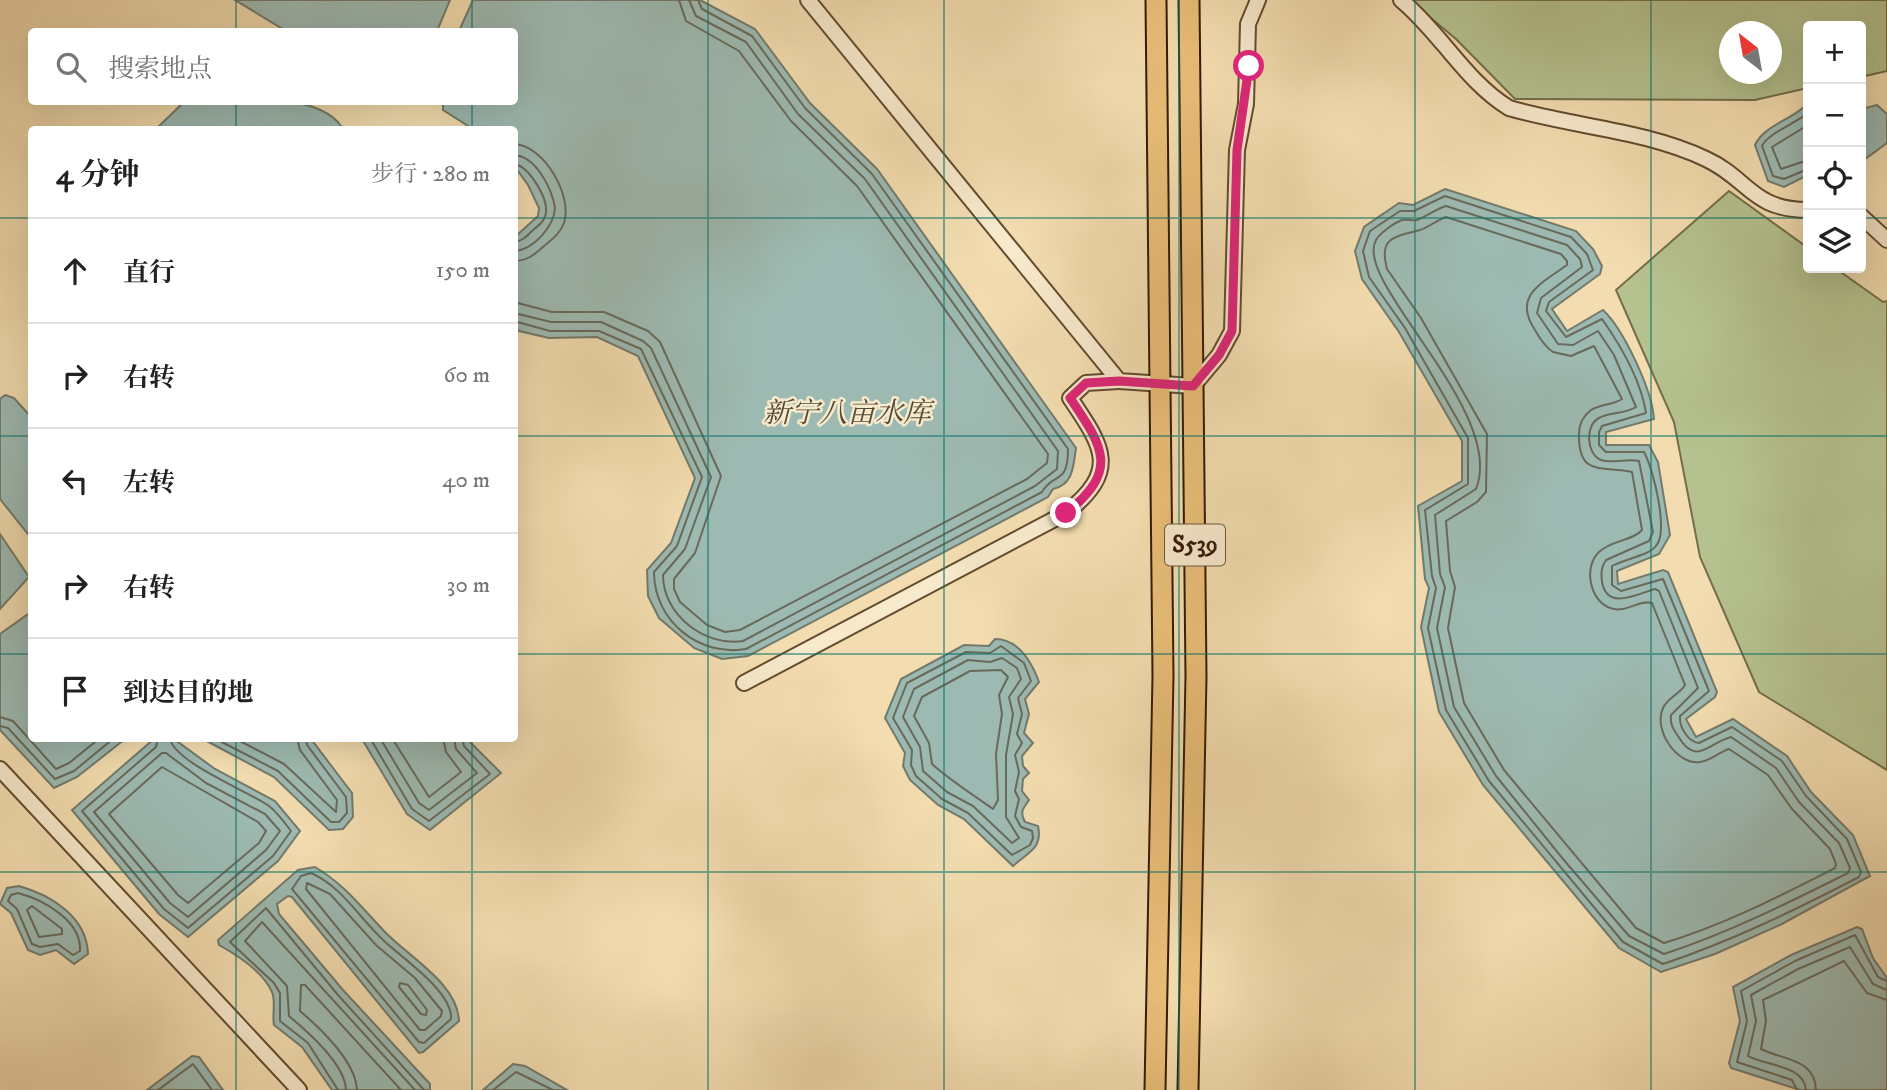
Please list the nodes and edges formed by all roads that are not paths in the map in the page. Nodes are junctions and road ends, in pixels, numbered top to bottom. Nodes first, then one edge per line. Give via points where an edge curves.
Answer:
1 (808, 0) edge
2 (1156, 0) edge
3 (1189, 0) edge
4 (1258, 0) edge
5 (1401, 0) edge
6 (1803, 210) edge
7 (1866, 221) edge
8 (1887, 240) edge
9 (1119, 381) junction
10 (1160, 386) junction
11 (1193, 386) junction
12 (744, 683) dead end
13 (0, 769) edge
14 (299, 1090) edge
15 (1155, 1090) edge
16 (1188, 1090) edge

1 - 9 street
2 - 10 main road, S539
3 - 11 main road, S539
4 - 11 street via 1248,24 1246,104 1237,150 1232,331
5 - 6 street via 1493,98 1509,108 1637,136 1708,159 1766,204
7 - 8 street
9 - 10 street
9 - 12 street via 1086,383 1070,398 1095,435 1100,451 1095,485 1073,507
10 - 11 street
10 - 15 main road, S539 via 1163,676
11 - 16 main road, S539 via 1196,676
13 - 14 street

